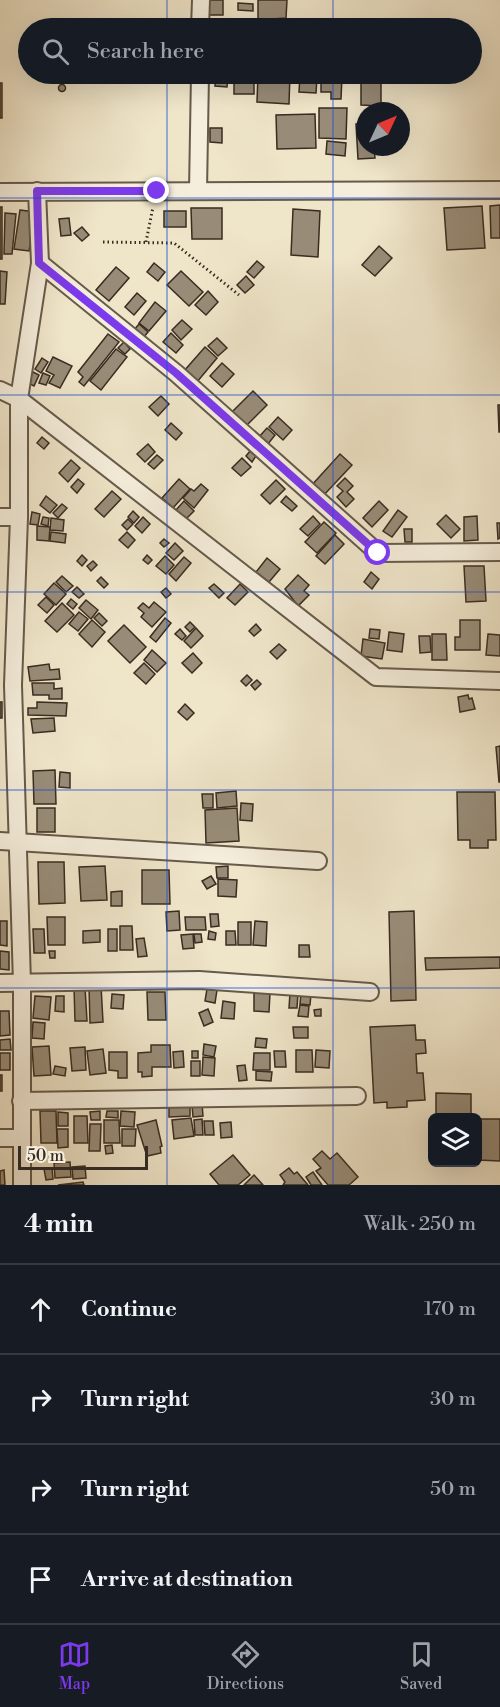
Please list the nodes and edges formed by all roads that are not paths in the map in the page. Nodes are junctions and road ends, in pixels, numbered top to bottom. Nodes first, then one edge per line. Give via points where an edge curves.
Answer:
1 (201, 0) edge
2 (200, 18) edge
3 (200, 84) edge
4 (500, 190) edge
5 (37, 191) junction
6 (198, 191) junction
7 (0, 192) edge
8 (39, 263) junction
9 (0, 390) edge
10 (19, 399) junction
11 (0, 517) edge
12 (19, 517) junction
13 (500, 552) edge
14 (500, 681) edge
15 (6, 685) edge
16 (0, 842) edge
17 (18, 842) junction
18 (318, 861) dead end
19 (0, 983) edge
20 (22, 983) junction
21 (370, 992) dead end
22 (357, 1096) dead end
23 (21, 1101) junction
24 (0, 1138) edge
25 (22, 1138) junction
26 (22, 1185) edge

1 - 2 street
3 - 6 street
4 - 6 street
5 - 6 street
5 - 7 street
5 - 8 street
8 - 10 street
8 - 13 street via 176,373 378,553
9 - 10 street
10 - 12 street
10 - 14 street via 376,677
11 - 12 street
12 - 15 street
15 - 17 street
16 - 17 street
17 - 18 street
17 - 20 street
19 - 20 street
20 - 21 street via 199,980
20 - 23 street
22 - 23 street
23 - 25 street
24 - 25 street
25 - 26 street

